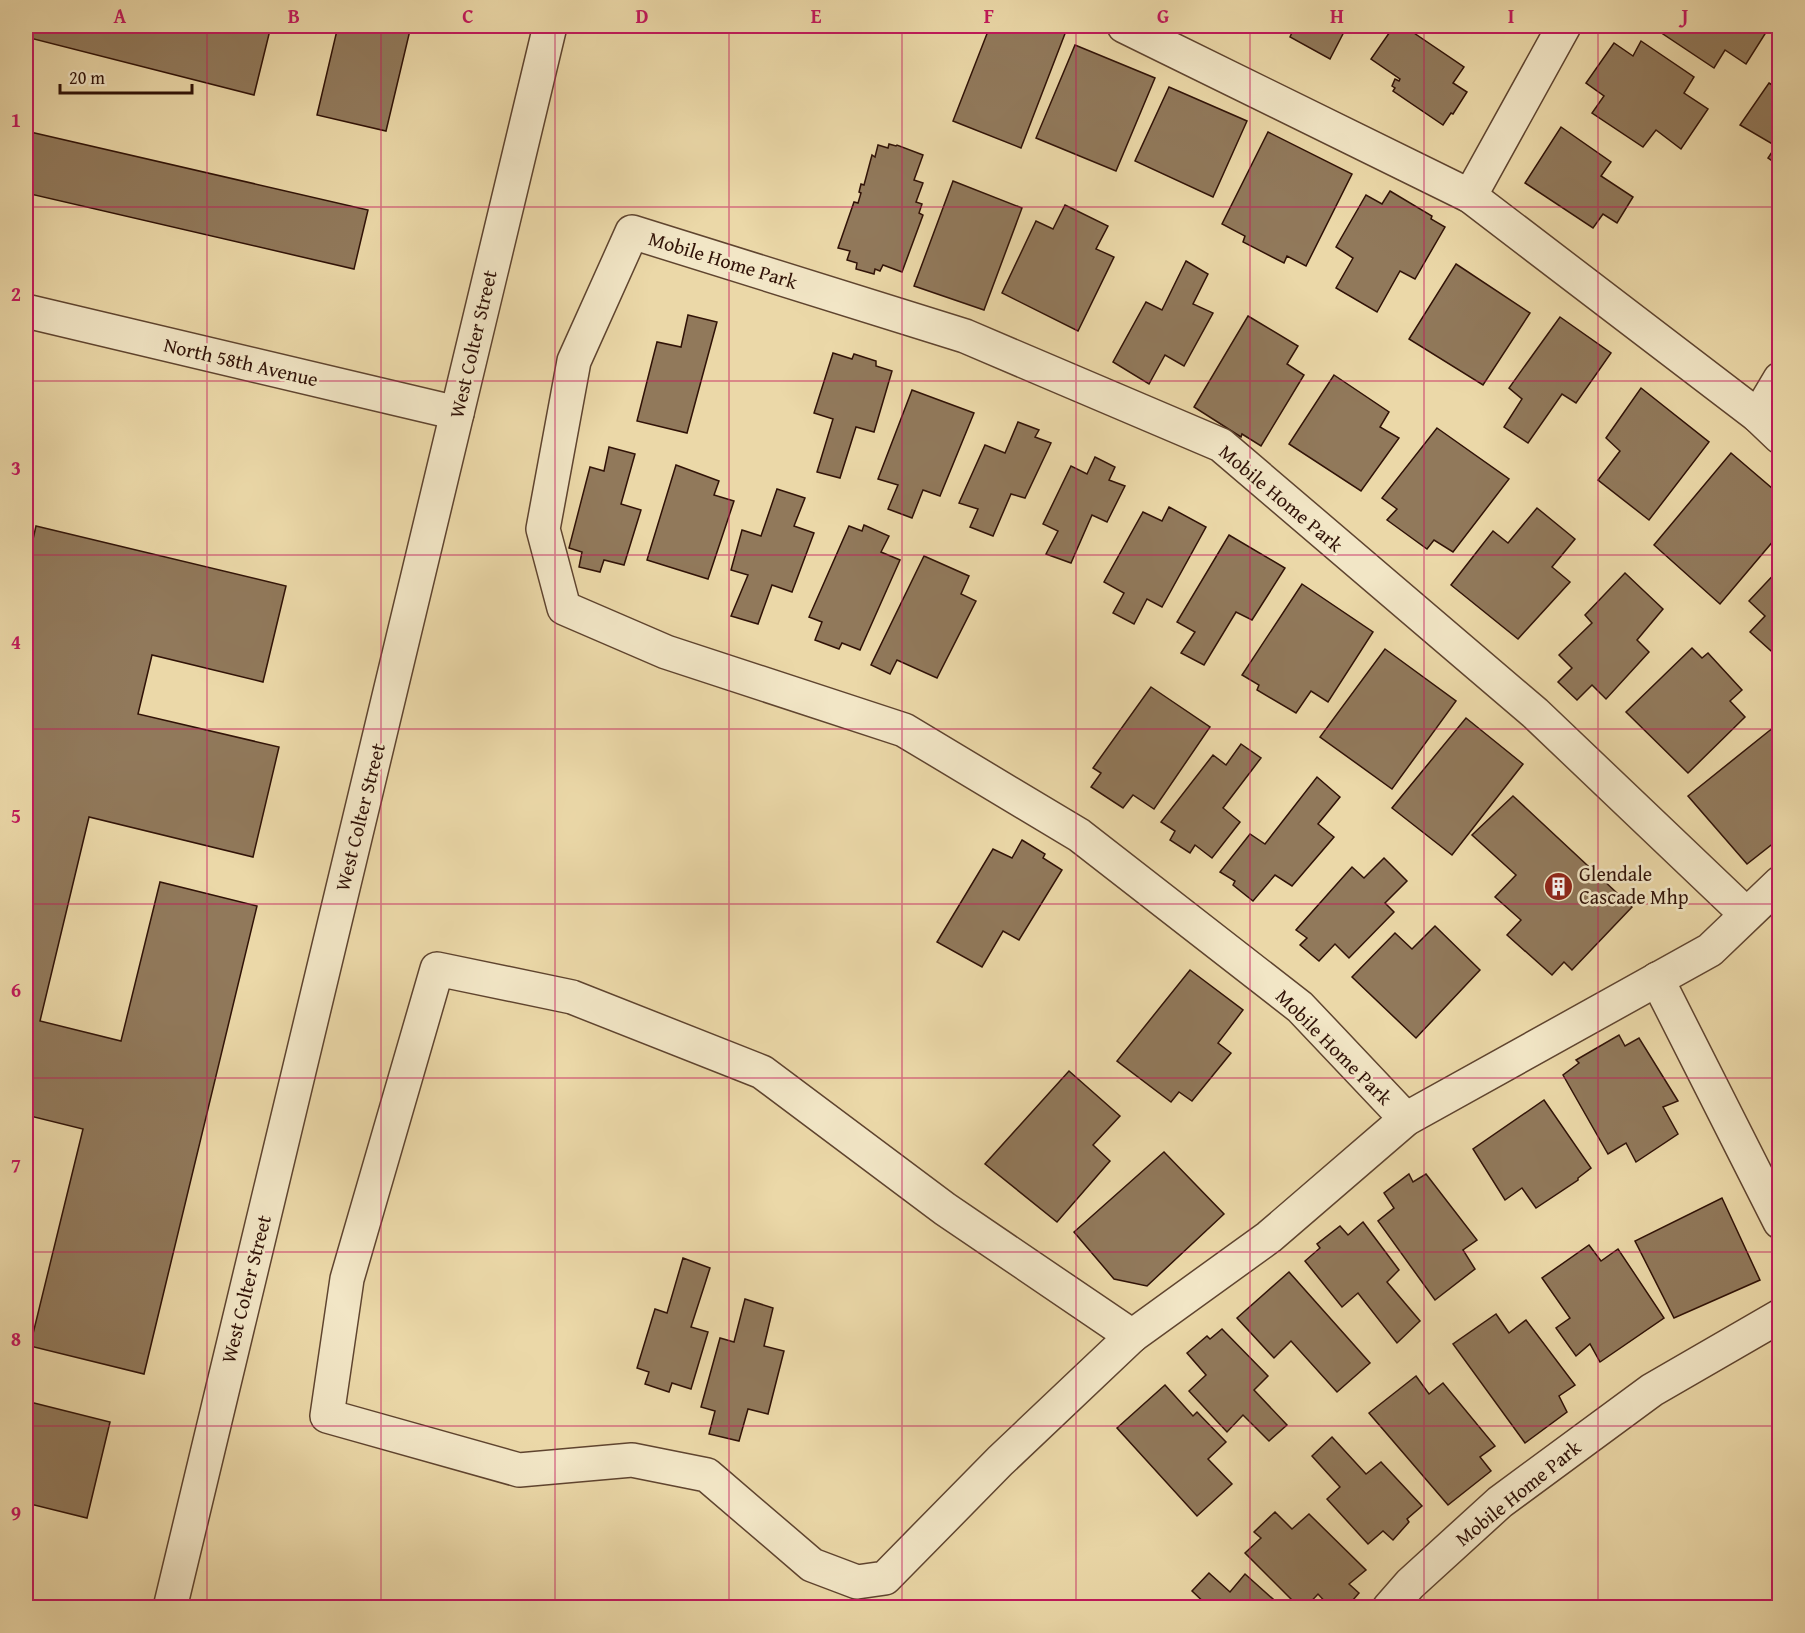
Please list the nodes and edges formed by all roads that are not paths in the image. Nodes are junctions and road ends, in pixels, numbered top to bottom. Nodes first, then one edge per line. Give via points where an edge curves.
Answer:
1 (550, 26) edge
2 (1124, 26) edge
3 (1564, 26) edge
4 (1470, 196) junction
5 (26, 311) edge
6 (1779, 379) edge
7 (457, 412) junction
8 (1769, 426) edge
9 (1779, 883) edge
10 (1746, 914) junction
11 (1657, 979) junction
12 (1406, 1119) junction
13 (1779, 1222) edge
14 (1779, 1316) edge
15 (1132, 1336) junction
16 (170, 1608) edge
17 (1389, 1608) edge

1 - 7 street, West Colter Street
2 - 4 street
3 - 4 street
4 - 8 street
5 - 7 street, North 58th Avenue
6 - 8 street
7 - 16 street, West Colter Street
9 - 10 street, Mobile Home Park
10 - 11 street, Mobile Home Park via 1710,950
10 - 12 street, Mobile Home Park via 1534,713 1221,445 964,336 632,232 574,361 543,529 564,608 666,652 904,730 1079,835 1300,1007
11 - 12 street, Mobile Home Park
11 - 13 street
12 - 15 street, Mobile Home Park via 1269,1237
14 - 17 street, Mobile Home Park via 1652,1390 1500,1502
15 - 15 street, Mobile Home Park via 1000,1461 885,1578 857,1582 812,1565 707,1475 632,1460 519,1470 327,1416 347,1279 437,969 572,997 762,1072 945,1209

